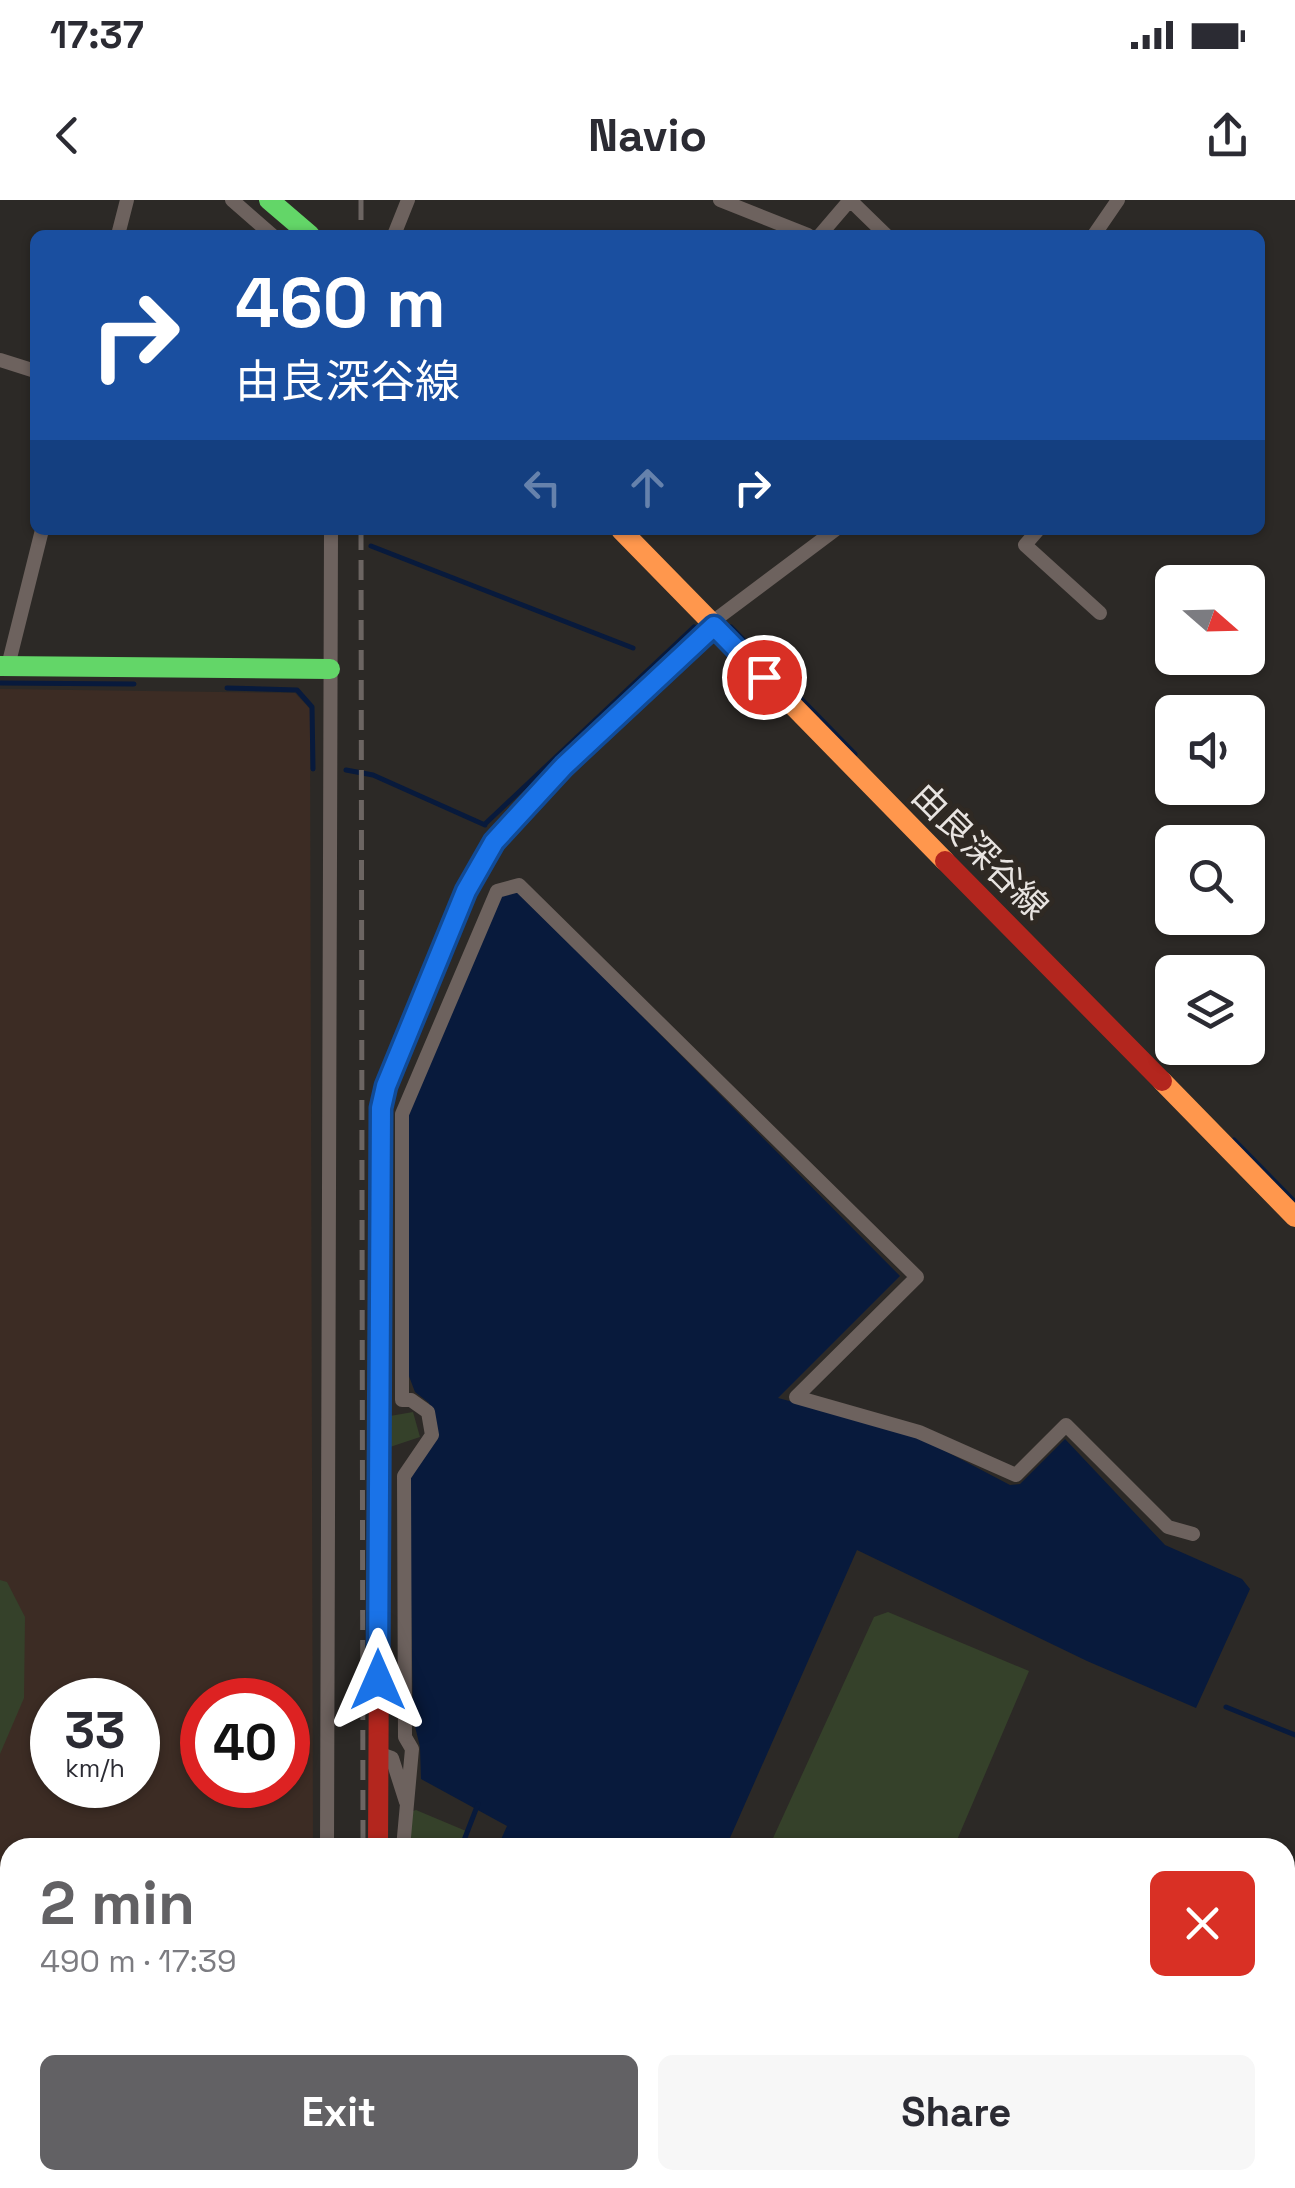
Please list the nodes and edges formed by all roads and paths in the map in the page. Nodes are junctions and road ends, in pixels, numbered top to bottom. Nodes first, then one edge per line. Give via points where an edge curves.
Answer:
1 (127, 200) edge
2 (232, 200) edge
3 (269, 200) edge
4 (408, 200) edge
5 (720, 200) edge
6 (850, 200) edge
7 (1118, 200) edge
8 (119, 230) edge
9 (266, 230) edge
10 (304, 230) edge
11 (396, 230) edge
12 (795, 230) edge
13 (824, 230) edge
14 (881, 230) edge
15 (1097, 230) edge
16 (0, 360) edge
17 (30, 370) edge
18 (41, 535) edge
19 (331, 535) edge
20 (626, 535) edge
21 (829, 535) edge
22 (1034, 535) edge
23 (1100, 613) dead end
24 (713, 624) junction
25 (4, 666) edge
26 (330, 670) junction
27 (1295, 1217) edge
28 (1193, 1534) dead end
29 (378, 1754) junction
30 (408, 1808) junction
31 (328, 1838) edge
32 (378, 1838) edge
33 (403, 1838) edge

1 - 8 street
2 - 9 street
3 - 10 street
4 - 11 street
5 - 12 street
6 - 13 street
6 - 14 street
7 - 15 street
16 - 17 street
18 - 25 street
19 - 26 street
20 - 24 street, 由良深谷線
21 - 24 street
22 - 23 street via 1025,545
24 - 27 street, 由良深谷線
24 - 29 street via 494,842 466,891 386,1086
25 - 26 street
26 - 31 street
28 - 30 street via 1168,1527 1066,1425 1016,1475 919,1432 796,1397 917,1278 519,885 496,891 402,1114 402,1400 428,1412 432,1435 404,1476
29 - 30 street via 392,1758
29 - 32 street
30 - 33 street

